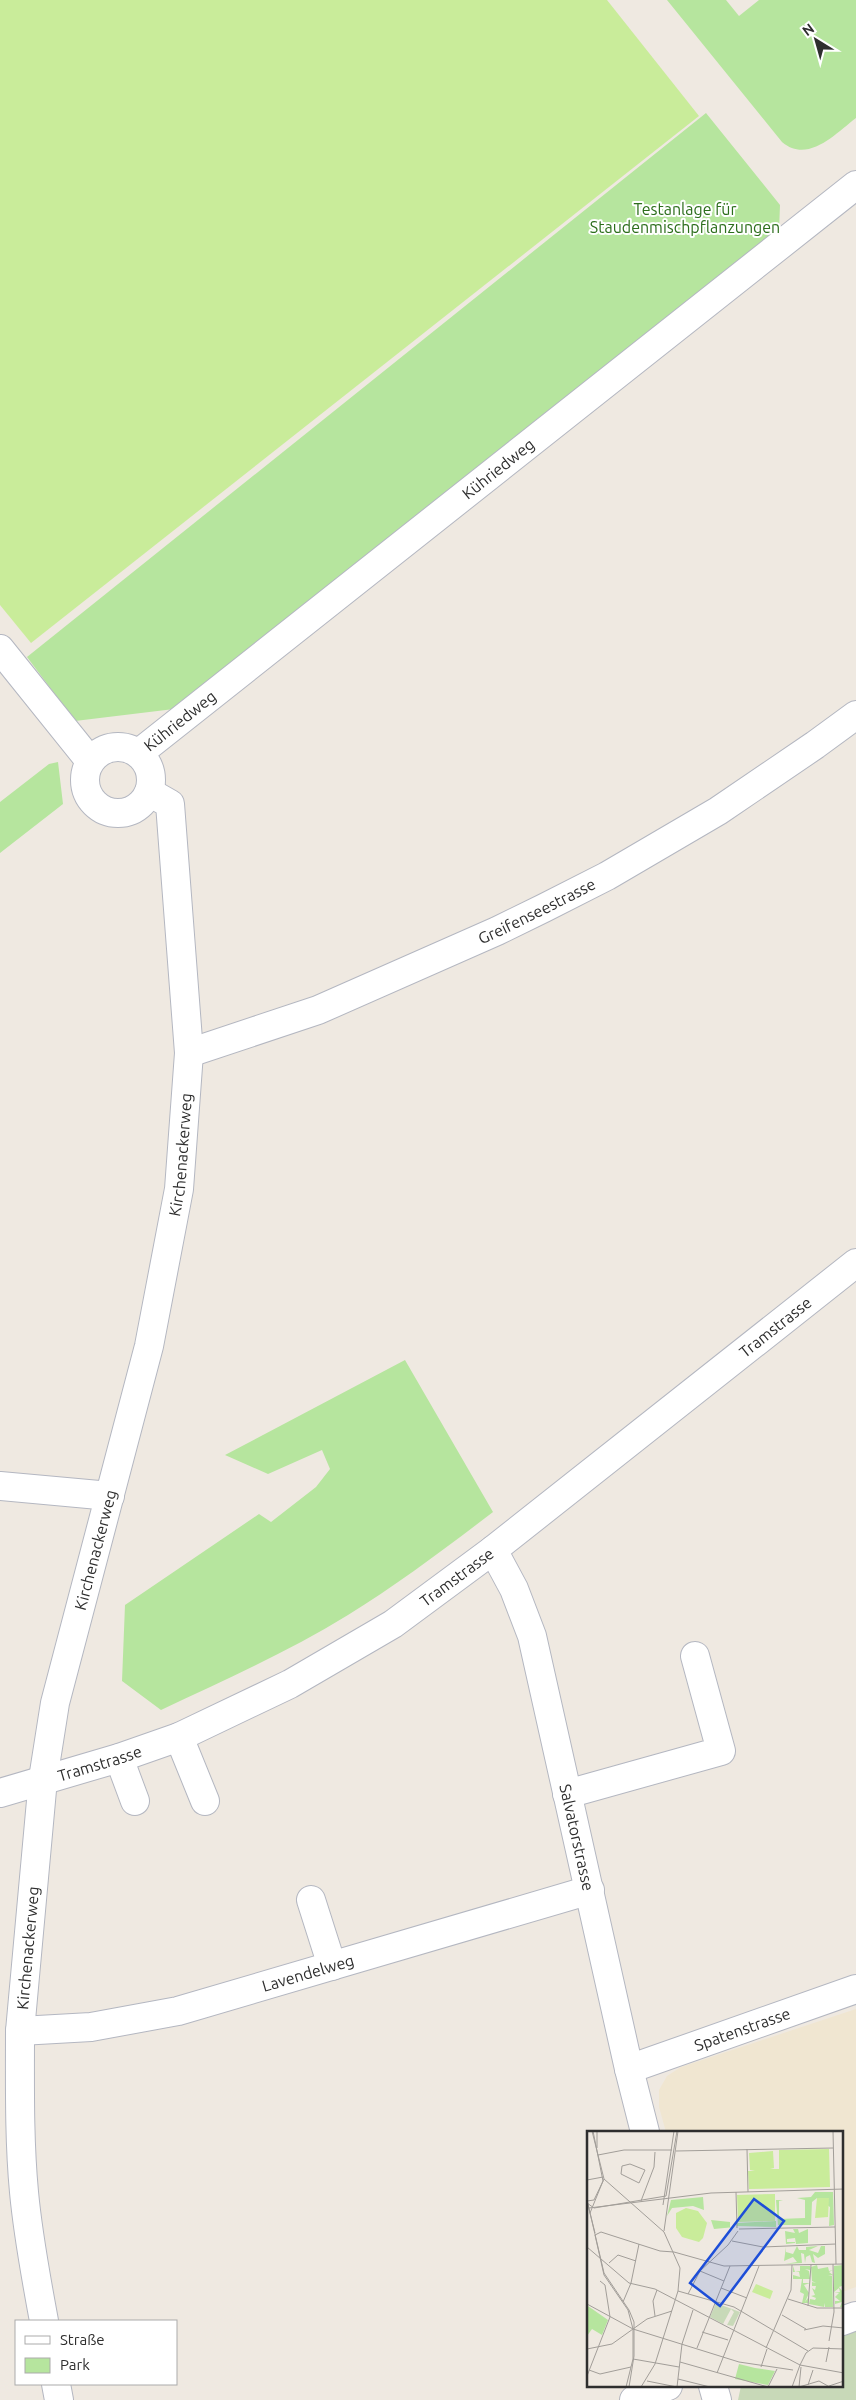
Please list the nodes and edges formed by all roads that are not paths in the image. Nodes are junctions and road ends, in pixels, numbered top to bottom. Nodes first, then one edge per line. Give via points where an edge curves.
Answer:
1 (856, 185) edge
2 (0, 649) edge
3 (856, 714) edge
4 (139, 753) junction
5 (90, 761) junction
6 (149, 792) junction
7 (189, 1053) junction
8 (856, 1263) edge
9 (0, 1486) edge
10 (110, 1496) junction
11 (493, 1550) junction
12 (694, 1656) dead end
13 (179, 1738) junction
14 (119, 1758) junction
15 (43, 1780) junction
16 (0, 1793) edge
17 (567, 1794) junction
18 (205, 1800) dead end
19 (136, 1801) dead end
20 (590, 1890) junction
21 (311, 1900) dead end
22 (332, 1966) junction
23 (856, 1989) edge
24 (20, 2031) junction
25 (629, 2069) junction
26 (645, 2131) edge
27 (856, 2316) edge
28 (44, 2320) edge
29 (844, 2320) edge
30 (56, 2385) edge
31 (663, 2388) edge
32 (59, 2400) edge
33 (634, 2400) edge

1 - 4 street, Kühriedweg
2 - 5 street
3 - 7 street, Greifenseestrasse via 718,811 607,876 497,932 318,1010
4 - 5 street via 118,746 106,748
4 - 6 street via 150,771 152,782
5 - 6 street via 85,771 87,793 101,809 115,813 131,811 144,801
6 - 7 street, Kirchenackerweg via 170,804
7 - 10 street, Kirchenackerweg via 179,1189 149,1346
8 - 11 street, Tramstrasse
9 - 10 street
10 - 15 street, Kirchenackerweg via 55,1704
11 - 13 street, Tramstrasse via 393,1624 290,1684
11 - 17 street, Salvatorstrasse via 514,1589 532,1636
12 - 17 street via 721,1751
13 - 14 street, Tramstrasse
13 - 18 street
14 - 15 street, Tramstrasse
14 - 19 street
15 - 16 street, Tramstrasse
15 - 24 street, Kirchenackerweg
17 - 20 street, Salvatorstrasse
20 - 22 street, Lavendelweg
20 - 25 street, Salvatorstrasse
21 - 22 street
22 - 24 street, Lavendelweg via 178,2011 91,2027
23 - 25 street, Spatenstrasse
24 - 28 street, Kirchenackerweg via 24,2190 32,2262
25 - 26 street, Salvatorstrasse
27 - 29 street
30 - 32 street
31 - 33 street

